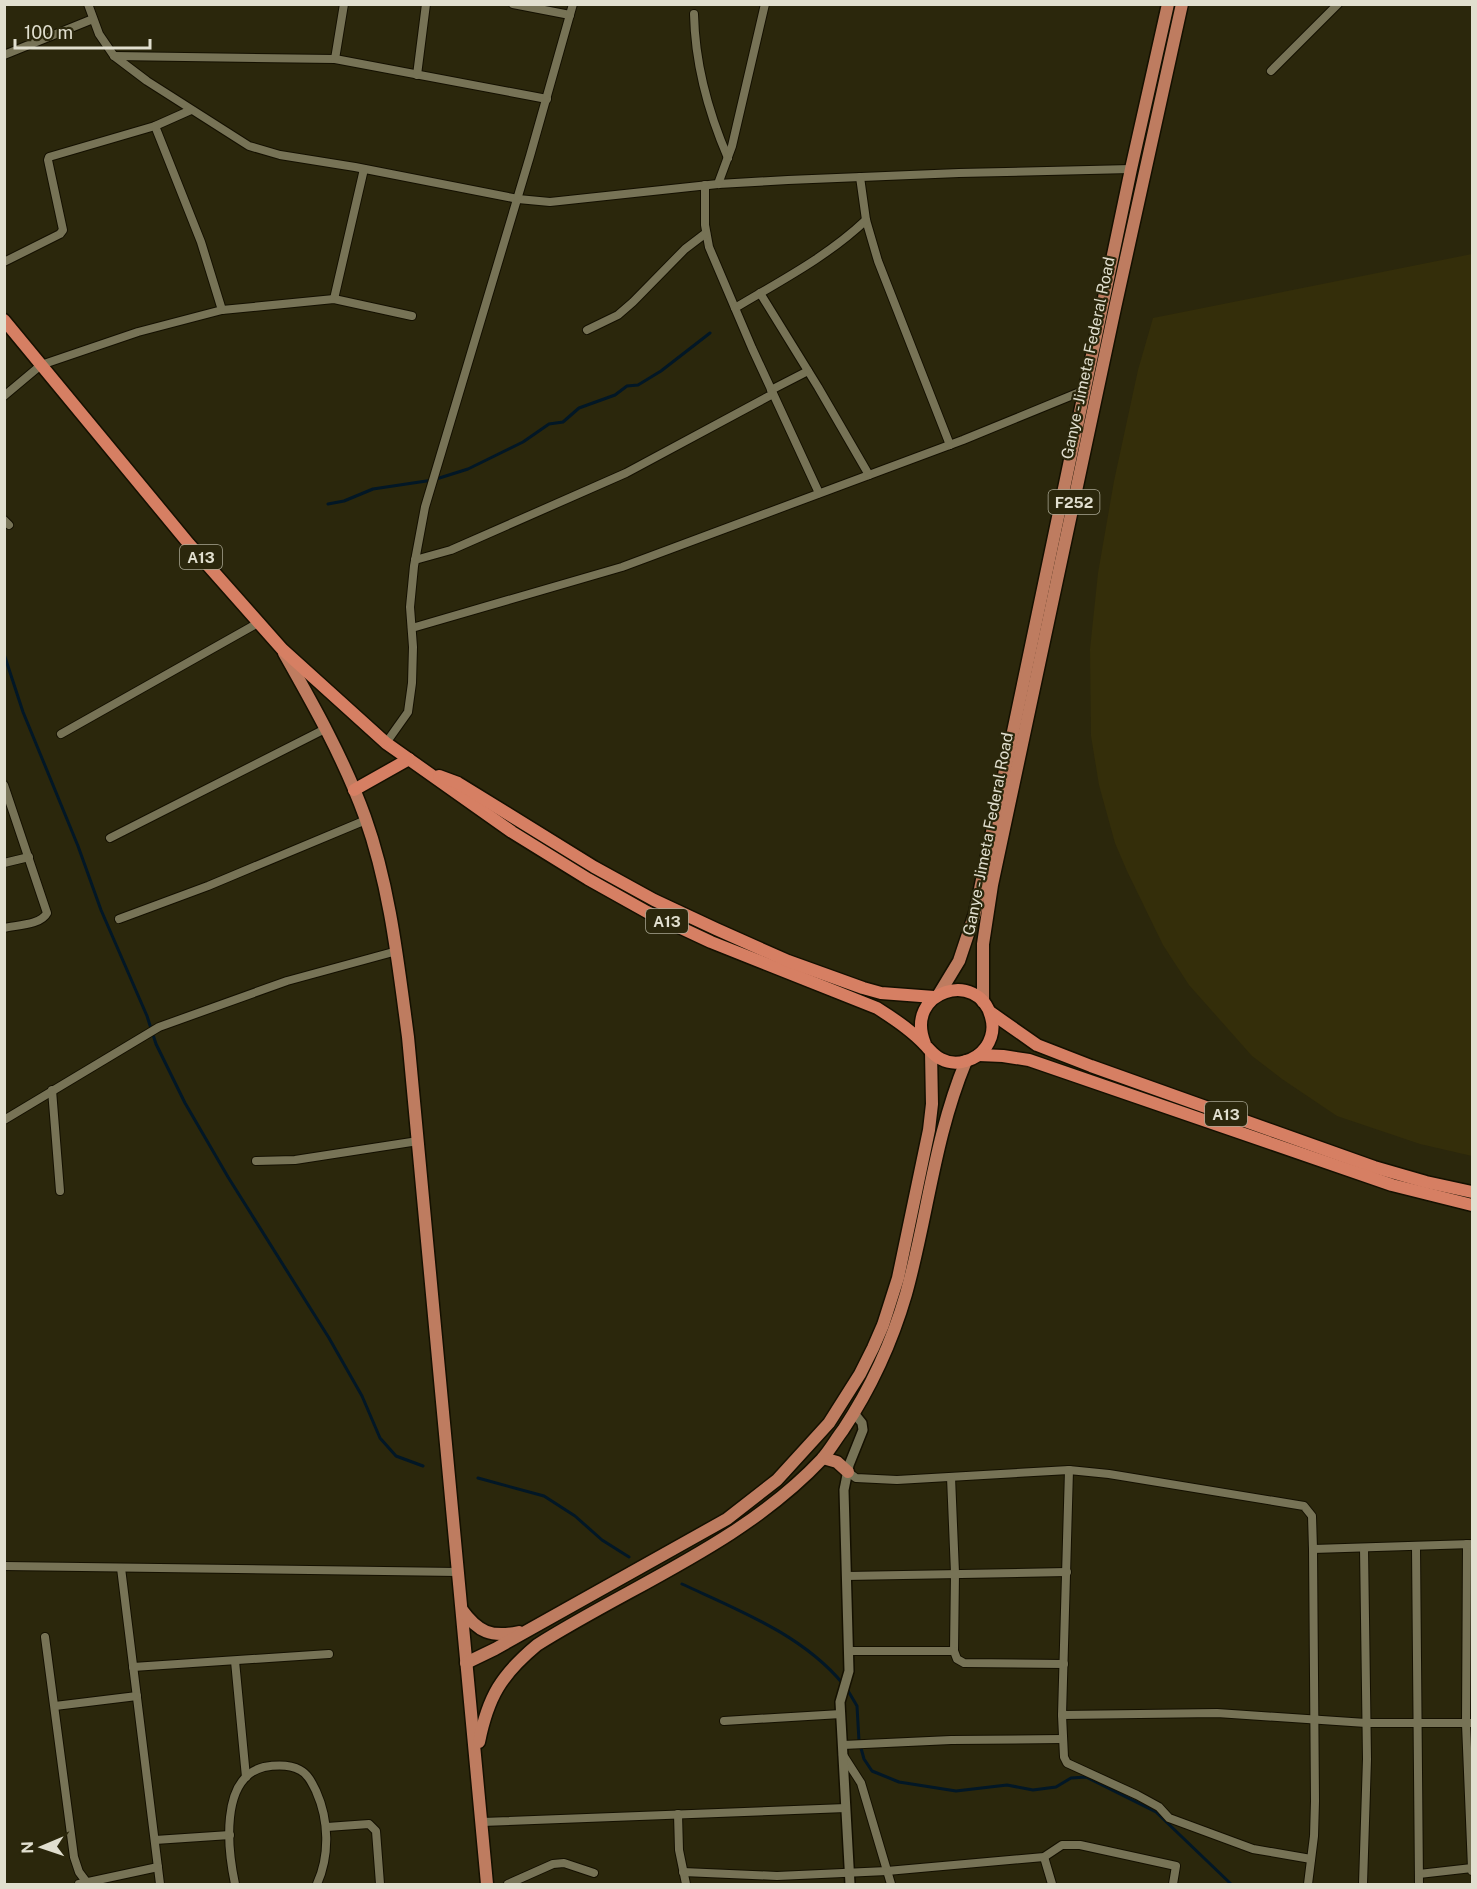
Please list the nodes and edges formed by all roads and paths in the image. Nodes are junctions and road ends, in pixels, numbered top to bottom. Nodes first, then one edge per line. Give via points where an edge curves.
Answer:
1 (88, 4) edge
2 (344, 4) edge
3 (426, 4) edge
4 (513, 4) edge
5 (573, 4) edge
6 (765, 4) edge
7 (1168, 4) edge
8 (1182, 4) edge
9 (1338, 4) edge
10 (694, 14) dead end
11 (570, 15) junction
12 (93, 19) junction
13 (4, 55) edge
14 (114, 56) junction
15 (335, 59) junction
16 (1271, 71) dead end
17 (417, 75) junction
18 (547, 99) junction
19 (191, 110) junction
20 (154, 126) junction
21 (728, 158) junction
22 (364, 169) junction
23 (1131, 169) junction
24 (860, 177) junction
25 (718, 184) junction
26 (705, 185) junction
27 (518, 199) junction
28 (866, 220) junction
29 (706, 233) junction
30 (4, 262) edge
31 (760, 293) junction
32 (334, 299) junction
33 (735, 308) junction
34 (222, 310) junction
35 (412, 316) dead end
36 (4, 320) edge
37 (587, 330) dead end
38 (41, 365) junction
39 (808, 371) junction
40 (1084, 390) junction
41 (772, 392) junction
42 (4, 396) edge
43 (950, 445) junction
44 (868, 475) junction
45 (819, 493) junction
46 (415, 560) junction
47 (258, 623) junction
48 (411, 628) junction
49 (282, 649) junction
50 (327, 728) junction
51 (61, 734) dead end
52 (386, 743) junction
53 (409, 759) junction
54 (422, 770) junction
55 (4, 785) edge
56 (354, 790) junction
57 (366, 820) junction
58 (110, 838) dead end
59 (29, 857) junction
60 (4, 863) edge
61 (119, 919) dead end
62 (4, 928) edge
63 (397, 951) junction
64 (936, 996) junction
65 (987, 1007) junction
66 (928, 1048) junction
67 (979, 1055) junction
68 (966, 1061) junction
69 (52, 1090) junction
70 (4, 1120) edge
71 (418, 1141) junction
72 (256, 1161) dead end
73 (60, 1191) dead end
74 (1473, 1192) edge
75 (1473, 1205) edge
76 (854, 1413) junction
77 (823, 1458) junction
78 (1069, 1470) junction
79 (848, 1473) junction
80 (951, 1477) junction
81 (1470, 1544) edge
82 (1416, 1546) junction
83 (1364, 1548) junction
84 (1313, 1549) junction
85 (4, 1566) edge
86 (121, 1568) junction
87 (458, 1572) junction
88 (1066, 1572) junction
89 (956, 1573) junction
90 (846, 1576) junction
91 (461, 1608) junction
92 (531, 1628) junction
93 (45, 1637) dead end
94 (849, 1651) junction
95 (954, 1651) junction
96 (329, 1654) dead end
97 (235, 1661) junction
98 (466, 1663) junction
99 (1064, 1664) junction
100 (133, 1667) junction
101 (137, 1696) junction
102 (55, 1706) junction
103 (841, 1714) junction
104 (1062, 1715) junction
105 (1314, 1720) junction
106 (724, 1721) dead end
107 (1366, 1723) junction
108 (1469, 1723) edge
109 (1418, 1725) junction
110 (1063, 1739) junction
111 (843, 1750) junction
112 (476, 1755) junction
113 (246, 1777) junction
114 (846, 1808) junction
115 (678, 1814) junction
116 (482, 1822) junction
117 (327, 1827) junction
118 (230, 1835) junction
119 (155, 1840) junction
120 (1044, 1857) junction
121 (1311, 1859) junction
122 (158, 1867) junction
123 (1472, 1870) edge
124 (887, 1871) junction
125 (683, 1872) junction
126 (849, 1872) junction
127 (594, 1873) dead end
128 (1419, 1874) junction
129 (85, 1884) edge
130 (160, 1884) edge
131 (235, 1884) edge
132 (317, 1884) edge
133 (380, 1884) edge
134 (487, 1884) edge
135 (508, 1884) edge
136 (686, 1884) edge
137 (850, 1884) edge
138 (891, 1884) edge
139 (1052, 1884) edge
140 (1173, 1884) edge
141 (1308, 1884) edge
142 (1363, 1884) edge
143 (1419, 1884) edge

1 - 12 street
2 - 15 street
3 - 17 street
4 - 11 street
5 - 11 street
6 - 21 street
7 - 23 main road, Ganye - Jimeta Federal Road / F252
8 - 65 main road, Ganye - Jimeta Federal Road / F252 via 992,885 983,944
9 - 16 street
10 - 21 street via 695,44 715,129
11 - 18 street
12 - 13 street
12 - 14 street
14 - 15 street
14 - 19 street
15 - 17 street
17 - 18 street
18 - 27 street
19 - 20 street
19 - 22 street via 249,146
20 - 30 street via 49,157 63,230
20 - 34 street via 201,242
21 - 25 street
22 - 27 street
22 - 32 street
23 - 24 street
23 - 40 main road, Ganye - Jimeta Federal Road / F252
24 - 25 street
24 - 28 street
25 - 26 street
26 - 27 street via 550,202
26 - 29 street
27 - 46 street via 425,507
28 - 31 street via 817,259
28 - 43 street via 894,306
29 - 33 street
29 - 37 street via 618,315
31 - 33 street
31 - 39 street
32 - 34 street
32 - 35 street
33 - 41 street
34 - 38 street via 138,332
36 - 38 highway, A13
38 - 42 street
38 - 47 highway, A13
39 - 41 street
39 - 44 street
40 - 43 street
40 - 64 main road, Ganye - Jimeta Federal Road / F252 via 975,913 959,961
41 - 45 street
41 - 46 street via 626,473 451,550
43 - 44 street
44 - 45 street
45 - 48 street via 622,567
46 - 48 street
47 - 49 highway, A13
47 - 51 street
48 - 52 street via 408,711
49 - 50 main road
49 - 52 highway, A13
50 - 56 main road
50 - 58 street
52 - 53 highway, A13
53 - 54 highway, A13
53 - 56 highway
54 - 64 highway, A13 via 458,783 594,867 716,929 863,988 881,993
54 - 66 highway, A13 via 512,832 647,912 711,942 877,1008
55 - 59 street
56 - 57 main road
57 - 61 street
57 - 63 main road
59 - 60 street
59 - 62 street via 47,914 40,921
63 - 69 street via 287,981 159,1027
63 - 71 main road
64 - 65 highway, A13 via 963,990 974,994
64 - 66 highway via 922,1014 921,1035
65 - 67 highway via 993,1023 992,1035
65 - 74 highway, A13 via 1036,1045 1091,1066 1374,1167
66 - 68 highway, A13 via 941,1060
66 - 92 main road via 932,1104 929,1130 898,1278 873,1348 829,1423 777,1480 727,1519
67 - 68 highway, A13
67 - 75 highway, A13 via 1029,1060 1392,1185
68 - 76 main road via 941,1132 897,1323
69 - 70 street
69 - 73 street
71 - 72 street via 295,1160
71 - 87 main road
76 - 77 main road
76 - 79 street via 863,1430
77 - 79 main road via 837,1462
77 - 112 main road via 738,1529 530,1651 492,1697
78 - 80 street
78 - 84 street via 1304,1506 1312,1516
78 - 88 street
79 - 80 street via 856,1478 887,1480
79 - 90 street via 844,1490
80 - 89 street
81 - 82 street
81 - 108 street
82 - 83 street
82 - 109 street
83 - 84 street
83 - 107 street
84 - 105 street
85 - 86 street
86 - 87 street
86 - 100 street
87 - 91 main road
88 - 89 street
88 - 99 street
89 - 90 street
89 - 95 street
90 - 94 street
91 - 92 main road via 477,1628 493,1634
91 - 98 main road
92 - 98 main road
93 - 102 street
94 - 95 street
94 - 103 street
95 - 99 street via 964,1663
96 - 97 street
97 - 100 street
97 - 113 street
98 - 112 main road
99 - 104 street
100 - 101 street
101 - 102 street
101 - 119 street
102 - 129 street via 74,1857
103 - 106 street
103 - 111 street
104 - 105 street via 1217,1713
104 - 110 street
105 - 107 street
105 - 121 street
107 - 109 street
107 - 142 street
108 - 109 street
108 - 123 street
109 - 128 street
110 - 111 street via 854,1744
110 - 121 street via 1067,1763 1137,1795 1169,1818 1253,1848
111 - 114 street
111 - 124 street via 861,1783
112 - 116 main road
113 - 117 street via 270,1766 302,1770 321,1802
113 - 118 street via 236,1791
114 - 115 street
114 - 126 street
115 - 116 street
115 - 125 street
116 - 134 main road
117 - 132 street via 325,1858
117 - 133 street via 369,1824 376,1831
118 - 119 street
118 - 131 street
119 - 122 street
120 - 124 street
120 - 139 street
120 - 140 street via 1062,1845 1080,1845 1176,1866
121 - 141 street
122 - 129 street
122 - 130 street
123 - 128 street
124 - 126 street
124 - 138 street
125 - 126 street
125 - 136 street
126 - 137 street
127 - 135 street via 553,1863
128 - 143 street

